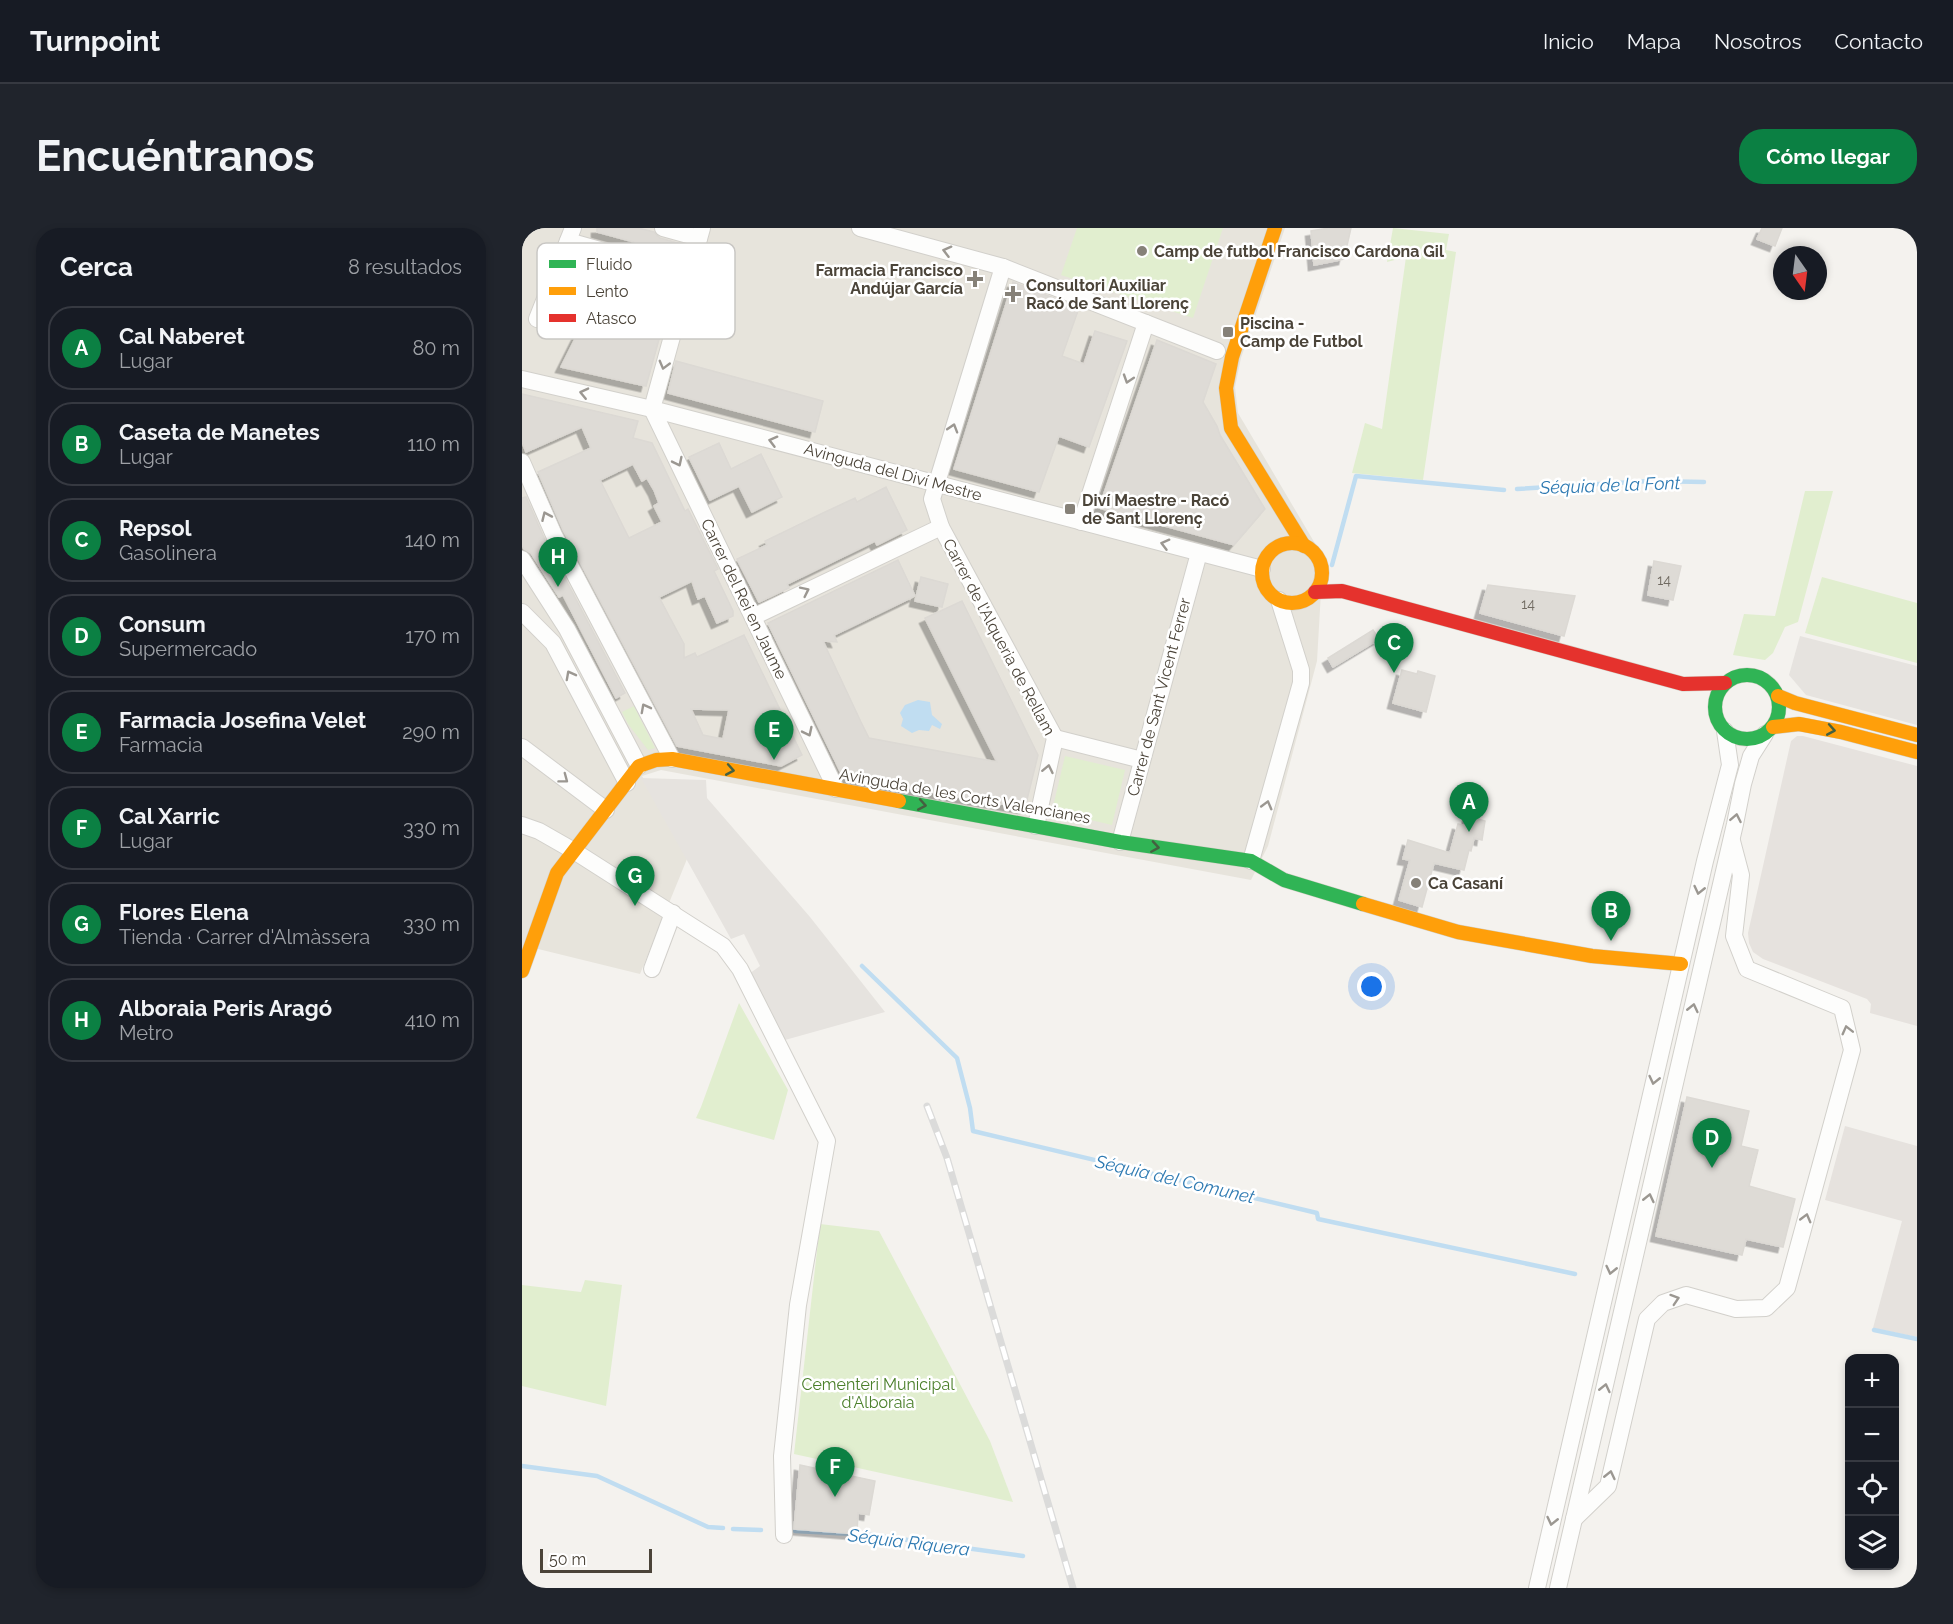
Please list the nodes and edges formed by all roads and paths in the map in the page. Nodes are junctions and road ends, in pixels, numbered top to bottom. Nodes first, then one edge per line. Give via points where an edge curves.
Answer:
1 (663, 228) edge
2 (860, 228) edge
3 (1275, 228) edge
4 (700, 233) edge
5 (570, 235) edge
6 (593, 243) edge
7 (1003, 267) junction
8 (1146, 323) junction
9 (671, 339) edge
10 (1217, 351) dead end
11 (522, 379) edge
12 (652, 409) junction
13 (522, 462) edge
14 (936, 484) junction
15 (1286, 520) junction
16 (1080, 522) junction
17 (941, 527) junction
18 (1281, 545) junction
19 (1304, 546) junction
20 (1198, 553) junction
21 (522, 559) edge
22 (1262, 569) junction
23 (1322, 571) junction
24 (1342, 591) junction
25 (1315, 592) junction
26 (1280, 600) junction
27 (522, 612) edge
28 (753, 617) junction
29 (1725, 683) junction
30 (1683, 684) junction
31 (1778, 696) junction
32 (1714, 709) junction
33 (1769, 730) junction
34 (1725, 731) junction
35 (1917, 735) edge
36 (1055, 738) junction
37 (522, 747) edge
38 (1917, 752) edge
39 (672, 759) junction
40 (1142, 760) junction
41 (639, 766) junction
42 (627, 783) junction
43 (836, 789) junction
44 (606, 810) junction
45 (522, 825) edge
46 (1036, 826) junction
47 (1732, 841) junction
48 (1120, 842) junction
49 (574, 851) junction
50 (1251, 861) junction
51 (673, 913) junction
52 (1682, 964) junction
53 (652, 969) dead end
54 (522, 971) edge
55 (1574, 1519) junction
56 (784, 1535) dead end
57 (1537, 1588) edge
58 (1558, 1588) edge

1 - 4 street
7 -> 2 street
3 - 15 street via 1232,357 1226,388 1231,428
5 - 6 street
7 - 8 street
14 -> 7 street, Carrer de l'Alqueria de Rellam
8 - 10 street
8 -> 16 street
9 -> 12 street
12 -> 11 street, Avinguda del Diví Mestre
14 -> 12 street, Avinguda del Diví Mestre
12 -> 28 street, Carrer del Rei en Jaume
39 -> 13 street via 554,535
14 - 16 street, Avinguda del Diví Mestre
14 - 17 street, Carrer de l'Alqueria de Rellam via 932,499
15 - 18 street
15 - 19 street
20 -> 16 street, Avinguda del Diví Mestre
28 -> 17 street
17 - 36 street, Carrer de l'Alqueria de Rellam
18 - 19 street
18 - 22 street via 1268,556
19 - 23 street via 1316,556
20 - 22 street, Avinguda del Diví Mestre
20 - 40 street, Carrer de Sant Vicent Ferrer
21 - 41 street via 567,629
22 - 26 street via 1264,585
23 - 24 street
23 - 25 street
24 - 25 street
24 - 30 street
25 - 26 street via 1299,602
50 -> 26 street via 1301,683 1301,670
42 -> 27 street via 553,643
28 -> 43 street, Carrer del Rei en Jaume
29 - 30 street
29 - 31 street via 1737,676 1757,676 1769,683
29 - 32 street
30 - 32 street
31 - 33 street via 1779,709
31 - 35 street
32 - 34 street
33 - 34 street via 1758,738 1744,739
33 -> 38 street via 1799,724
47 -> 33 street via 1751,756
34 -> 52 street via 1731,765
36 - 40 street
46 -> 36 street, Carrer de l'Alqueria de Rellam
37 -> 44 street
39 - 41 street
39 -> 43 street, Avinguda de les Corts Valencianes
40 - 48 street, Carrer de Sant Vicent Ferrer
41 - 42 street
42 - 44 street
43 -> 46 street, Avinguda de les Corts Valencianes
44 - 49 street
45 - 49 street
46 - 48 street, Avinguda de les Corts Valencianes
55 -> 47 street
55 -> 47 street via 1608,1486 1647,1319 1663,1303 1686,1295 1737,1309 1766,1308 1787,1288 1852,1050 1842,1008 1748,969 1734,936 1741,875
48 -> 50 street, Avinguda de les Corts Valencianes
49 - 51 street
49 - 54 street via 557,873
50 - 52 street via 1284,880 1458,932 1592,956
51 - 53 street
51 - 56 street via 723,946 740,969 827,1141 798,1305 782,1456
52 -> 57 street
55 - 58 street

